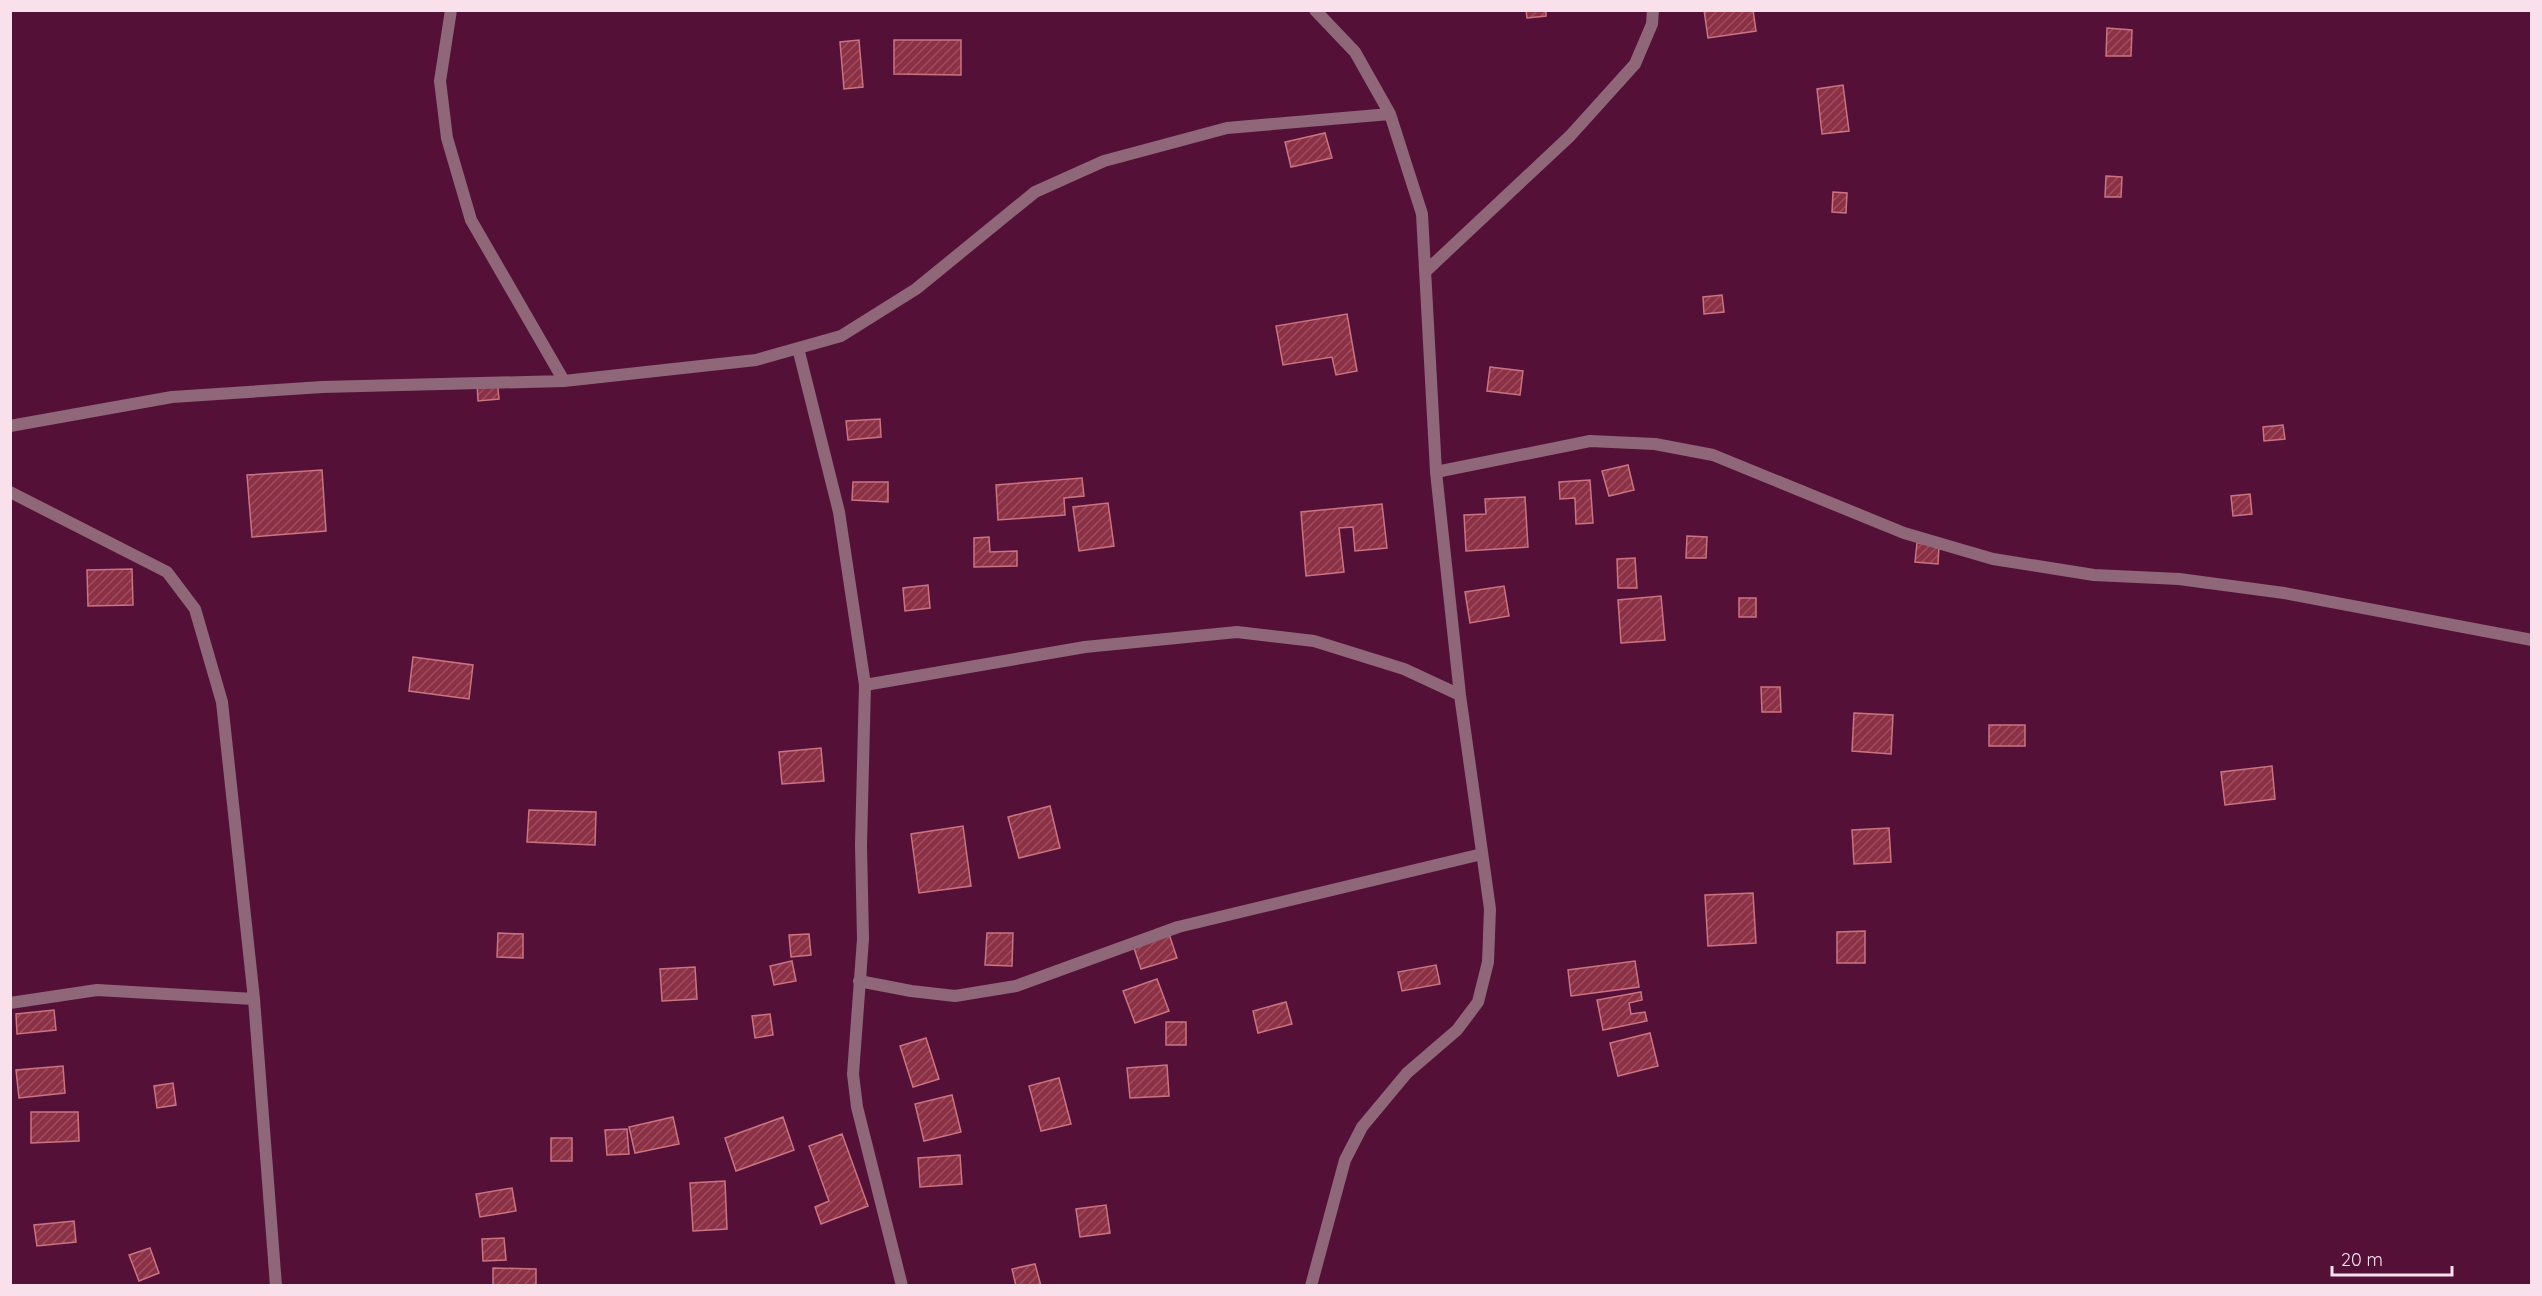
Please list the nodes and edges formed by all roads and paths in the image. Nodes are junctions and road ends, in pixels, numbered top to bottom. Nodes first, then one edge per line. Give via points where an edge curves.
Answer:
1 (451, 10) edge
2 (1315, 10) edge
3 (1653, 10) edge
4 (1390, 114) junction
5 (1426, 271) junction
6 (798, 348) junction
7 (564, 381) junction
8 (10, 426) edge
9 (1436, 472) junction
10 (10, 492) edge
11 (2532, 640) edge
12 (865, 685) junction
13 (1461, 695) junction
14 (1482, 854) junction
15 (859, 981) junction
16 (254, 999) junction
17 (10, 1003) edge
18 (276, 1286) edge
19 (902, 1286) edge
20 (1311, 1286) edge

1 - 7 street via 440,81 447,138 471,220
2 - 4 street via 1355,52
3 - 5 street via 1652,24 1635,64 1570,136
4 - 5 street via 1422,214
4 - 6 street via 1227,128 1104,161 1035,192 916,289 841,336
5 - 9 street
6 - 7 street via 756,360
6 - 12 street via 838,512
7 - 8 street via 322,387 172,397
9 - 11 street via 1590,441 1655,444 1713,455 1904,533 1993,559 2094,575 2179,579 2284,593
9 - 13 street
10 - 16 street via 167,572 195,609 222,702
12 - 13 street via 1085,647 1237,632 1314,641 1404,669
12 - 15 street via 863,939
13 - 14 street
14 - 15 street via 1178,927 1016,986 955,996
14 - 20 street via 1490,909 1489,951 1478,1002 1457,1030 1407,1073 1362,1127 1345,1160
15 - 19 street via 854,1074 857,1107
16 - 17 street via 97,990
16 - 18 street

